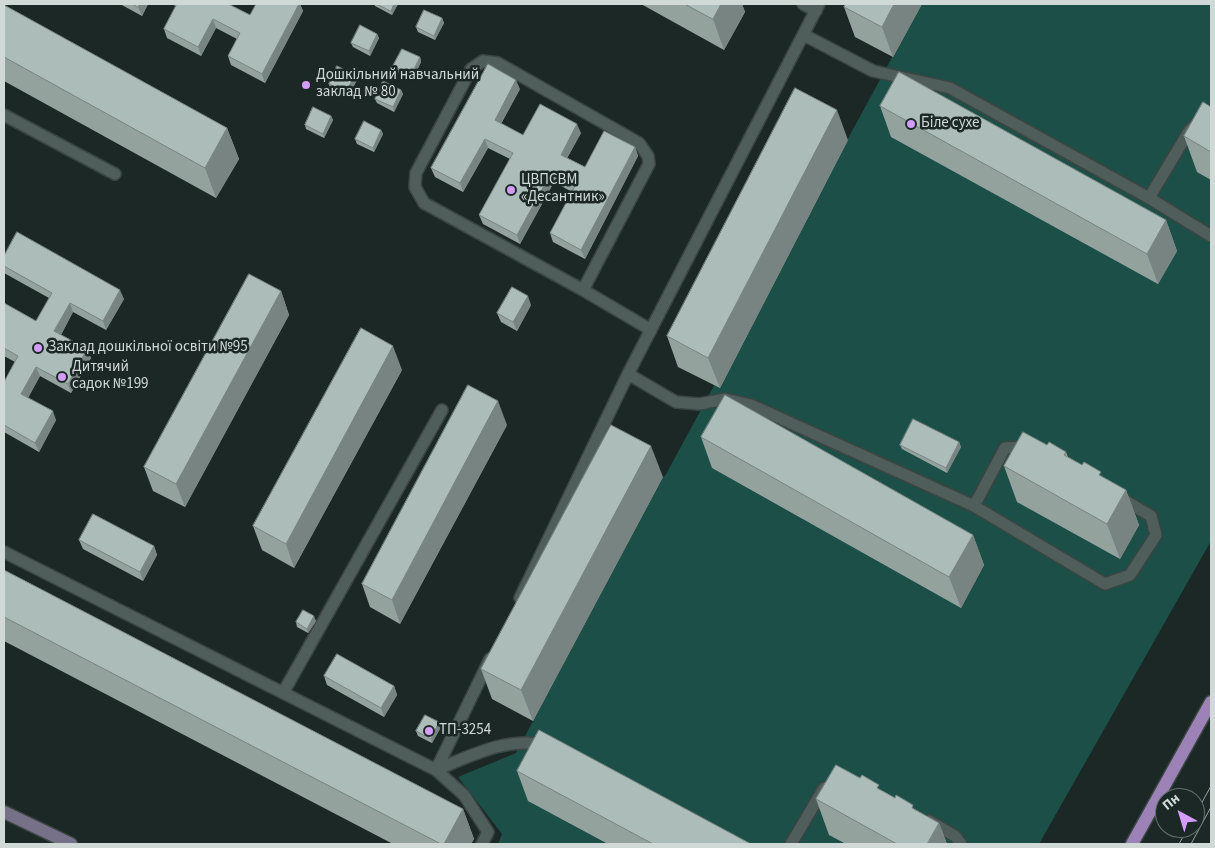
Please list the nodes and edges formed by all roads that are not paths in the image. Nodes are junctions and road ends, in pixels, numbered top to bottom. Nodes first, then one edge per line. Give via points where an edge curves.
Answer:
1 (803, 4) edge
2 (817, 7) edge
3 (804, 35) junction
4 (4, 115) edge
5 (1211, 117) edge
6 (115, 174) dead end
7 (1149, 198) junction
8 (1211, 236) edge
9 (582, 290) junction
10 (651, 330) junction
11 (628, 374) junction
12 (442, 410) dead end
13 (1040, 455) edge
14 (1109, 491) edge
15 (974, 506) junction
16 (4, 552) edge
17 (513, 612) edge
18 (496, 647) edge
19 (283, 693) junction
20 (1211, 702) edge
21 (558, 751) edge
22 (436, 770) junction
23 (835, 781) edge
24 (4, 812) edge
25 (922, 818) edge
26 (71, 844) edge
27 (482, 844) edge
28 (791, 844) edge
29 (961, 844) edge
30 (1132, 844) edge

1 - 2 lane
2 - 3 lane
3 - 7 lane via 873,71 950,88
3 - 10 lane
4 - 6 lane
5 - 7 lane via 1201,120 1189,131
7 - 8 lane
9 - 9 lane via 424,203 415,187 416,173 471,69 483,61 498,63 639,143 648,156 648,164
9 - 10 lane
10 - 11 lane
11 - 15 lane via 676,402 699,404 725,399 751,404
11 - 17 lane
12 - 19 lane
13 - 15 lane via 1023,447 1005,448
14 - 15 lane via 1151,516 1156,535 1130,575 1105,584
16 - 19 lane
18 - 22 lane
19 - 22 lane
20 - 30 main road
21 - 22 lane via 546,745 522,742 496,746
22 - 27 lane via 464,795 488,832
23 - 28 lane via 824,788
24 - 26 street
25 - 29 lane via 955,836

